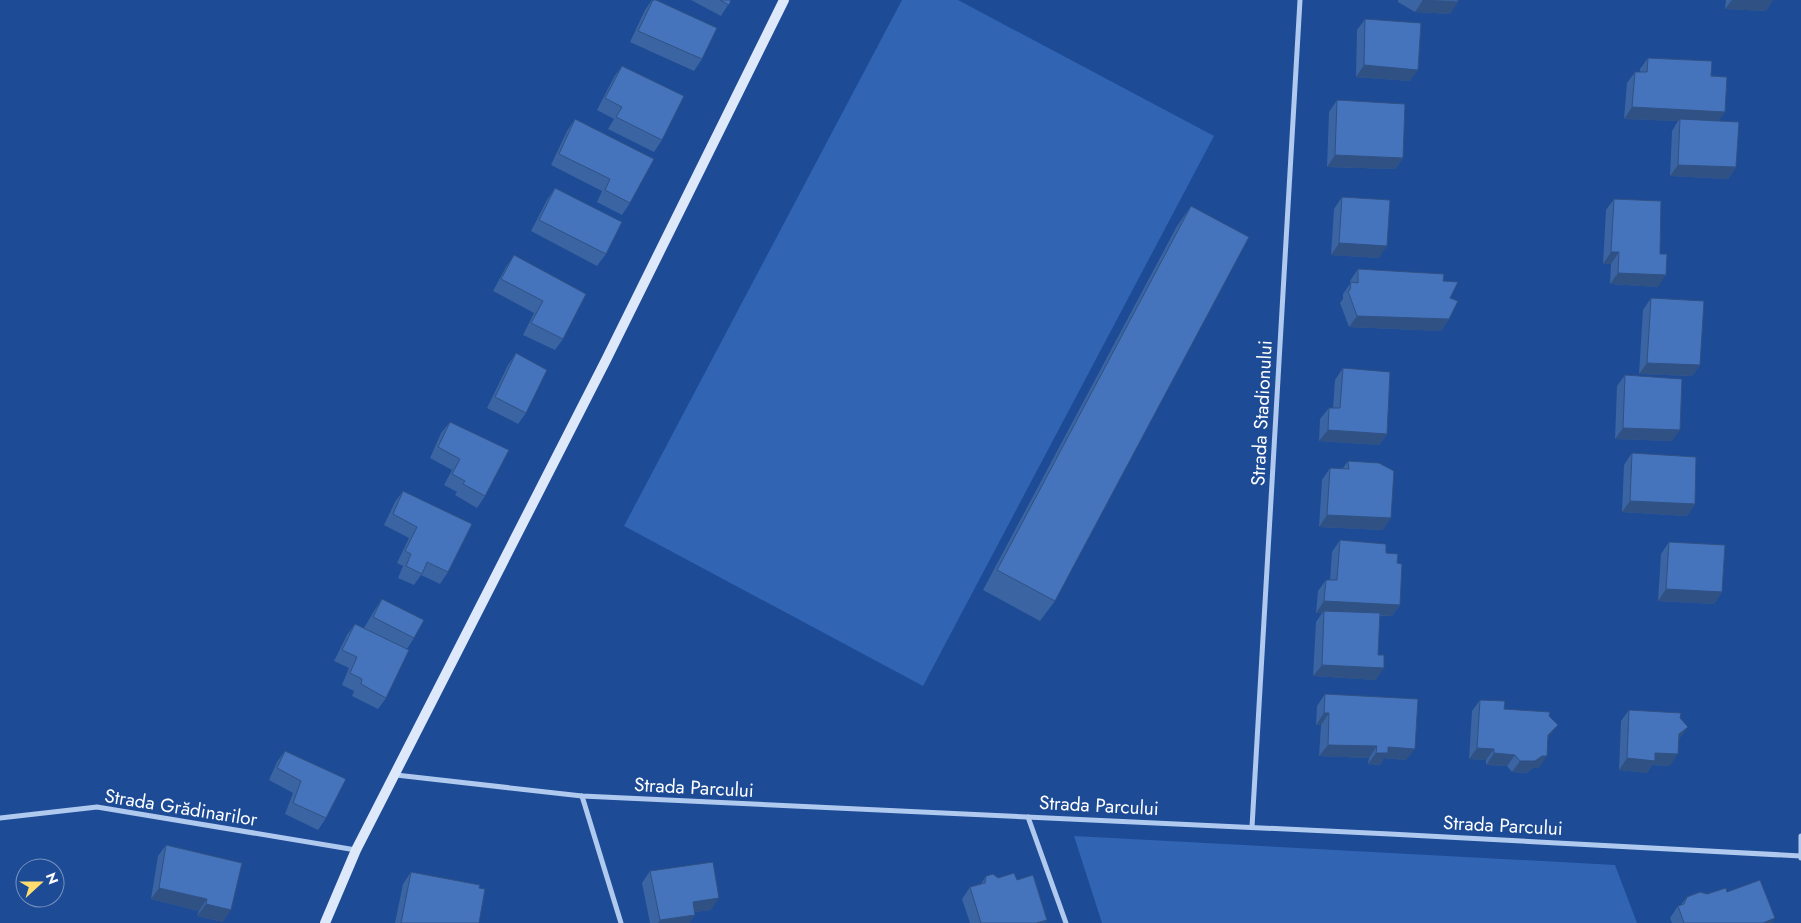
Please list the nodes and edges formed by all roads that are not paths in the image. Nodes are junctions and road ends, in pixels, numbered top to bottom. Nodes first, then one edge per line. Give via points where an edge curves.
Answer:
1 (784, 0) edge
2 (1300, 0) edge
3 (396, 775) junction
4 (582, 796) junction
5 (1028, 817) junction
6 (0, 818) edge
7 (1252, 827) junction
8 (1801, 836) edge
9 (356, 850) junction
10 (1801, 857) edge
11 (324, 923) edge
12 (621, 923) edge
13 (1066, 923) edge

1 - 3 main road
2 - 7 street, Strada Stadionului
3 - 4 street, Strada Parcului
3 - 9 main road
4 - 5 street, Strada Parcului
4 - 12 street
5 - 7 street, Strada Parcului
5 - 13 street
6 - 9 street, Strada Grădinarilor via 97,808
7 - 10 street, Strada Parcului
8 - 10 street
9 - 11 main road

